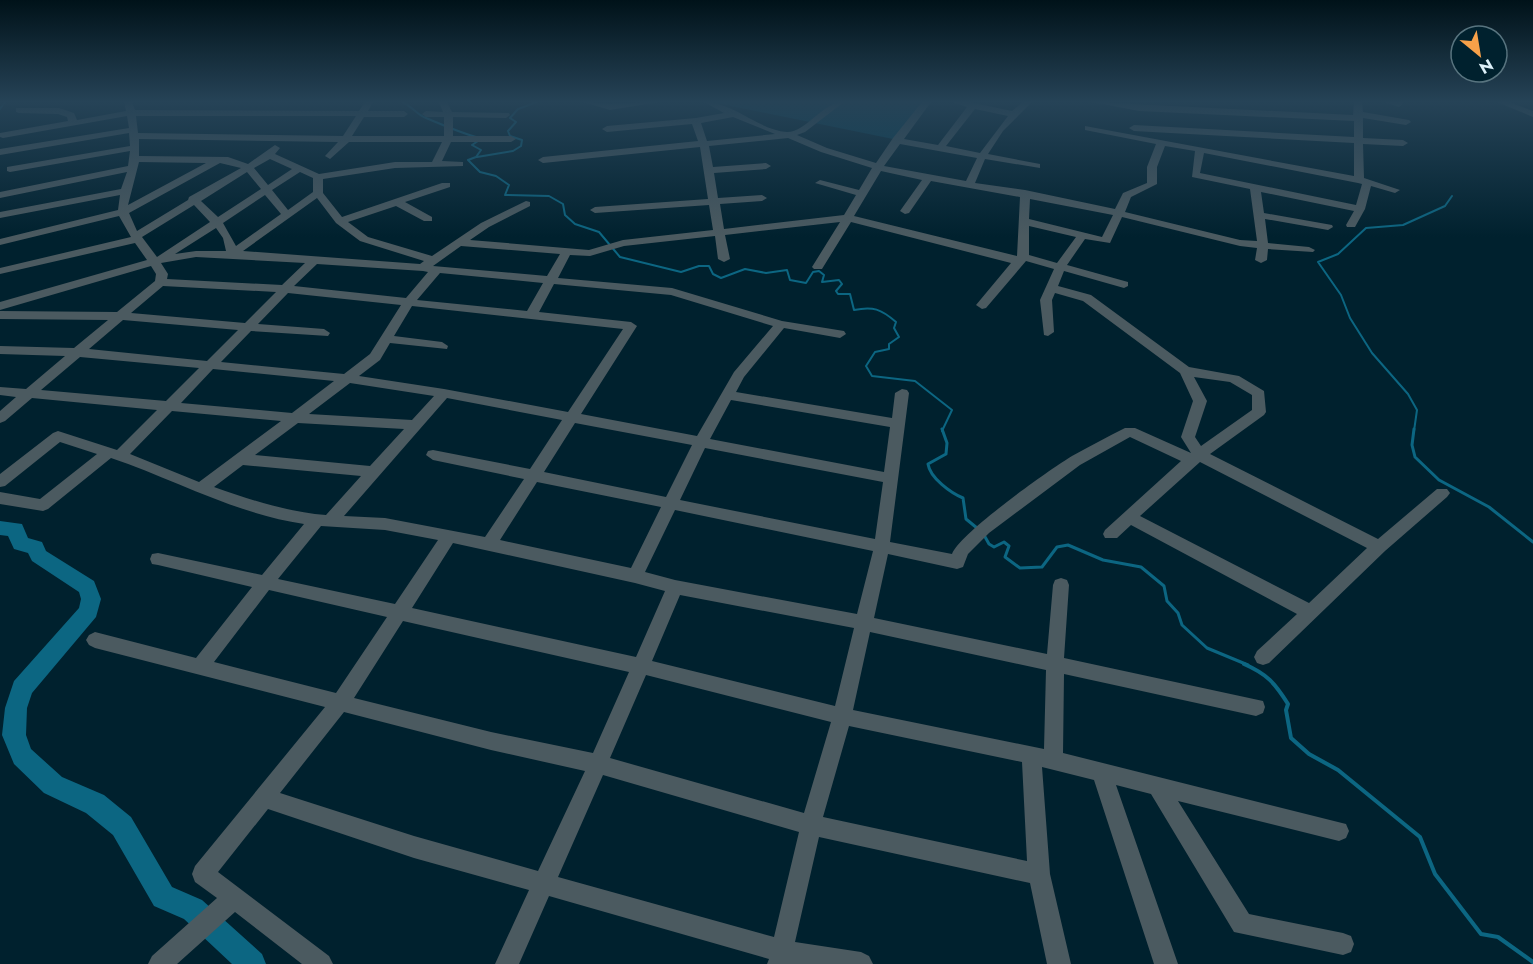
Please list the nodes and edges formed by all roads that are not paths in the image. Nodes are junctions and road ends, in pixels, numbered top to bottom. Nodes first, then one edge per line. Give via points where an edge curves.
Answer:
1 (16, 147) edge
2 (36, 147) edge
3 (276, 147) edge
4 (338, 147) edge
5 (444, 147) edge
6 (683, 147) edge
7 (704, 147) edge
8 (817, 147) edge
9 (891, 147) edge
10 (934, 147) edge
11 (986, 147) edge
12 (1160, 147) edge
13 (1178, 147) edge
14 (1231, 147) edge
15 (1358, 147) edge
16 (133, 148) joint
17 (940, 148) joint
18 (15, 150) junction
19 (1200, 151) junction
20 (0, 152) edge
21 (269, 155) junction
22 (981, 155) junction
23 (330, 156) dead end
24 (1229, 156) junction
25 (218, 160) junction
26 (543, 160) dead end
27 (134, 164) junction
28 (436, 164) junction
29 (460, 164) dead end
30 (766, 166) dead end
31 (1037, 166) dead end
32 (248, 167) junction
33 (878, 167) junction
34 (300, 168) junction
35 (709, 170) junction
36 (318, 177) junction
37 (929, 177) junction
38 (1363, 181) junction
39 (820, 183) dead end
40 (6, 184) edge
41 (970, 184) junction
42 (446, 185) dead end
43 (1255, 187) junction
44 (266, 190) junction
45 (1395, 190) dead end
46 (126, 191) junction
47 (318, 193) junction
48 (862, 194) junction
49 (1025, 194) junction
50 (762, 198) dead end
51 (193, 199) junction
52 (714, 201) junction
53 (397, 202) junction
54 (526, 204) dead end
55 (0, 207) edge
56 (1360, 209) junction
57 (595, 210) dead end
58 (905, 211) dead end
59 (123, 212) junction
60 (1119, 212) junction
61 (286, 214) junction
62 (0, 215) edge
63 (1259, 215) junction
64 (849, 218) junction
65 (428, 219) dead end
66 (340, 221) junction
67 (1024, 221) junction
68 (218, 223) junction
69 (1351, 225) dead end
70 (1328, 227) dead end
71 (719, 231) junction
72 (1082, 236) junction
73 (137, 238) junction
74 (0, 242) edge
75 (459, 243) junction
76 (1263, 246) junction
77 (1309, 250) dead end
78 (567, 251) junction
79 (232, 254) junction
80 (724, 259) dead end
81 (1021, 259) junction
82 (314, 260) junction
83 (1261, 260) dead end
84 (155, 261) junction
85 (430, 266) junction
86 (818, 267) dead end
87 (1060, 267) junction
88 (0, 272) edge
89 (160, 282) junction
90 (551, 282) junction
91 (1124, 284) dead end
92 (1051, 288) junction
93 (285, 289) junction
94 (409, 302) junction
95 (982, 305) dead end
96 (1, 306) edge
97 (532, 314) junction
98 (121, 316) junction
99 (781, 324) junction
100 (252, 325) junction
101 (1048, 332) dead end
102 (324, 333) dead end
103 (840, 334) dead end
104 (387, 339) junction
105 (442, 346) dead end
106 (0, 350) edge
107 (75, 352) junction
108 (211, 365) junction
109 (1185, 371) junction
110 (346, 378) junction
111 (0, 391) edge
112 (30, 393) junction
113 (444, 393) junction
114 (902, 393) dead end
115 (728, 395) junction
116 (169, 406) junction
117 (0, 418) edge
118 (297, 418) junction
119 (571, 418) junction
120 (898, 424) junction
121 (414, 425) junction
122 (700, 443) junction
123 (115, 454) junction
124 (433, 455) dead end
125 (1196, 458) junction
126 (239, 459) junction
127 (372, 472) junction
128 (533, 476) junction
129 (889, 478) junction
130 (0, 482) edge
131 (201, 489) junction
132 (1442, 493) dead end
133 (0, 498) edge
134 (670, 505) junction
135 (1130, 518) junction
136 (323, 520) junction
137 (1111, 534) dead end
138 (448, 538) junction
139 (489, 544) junction
140 (882, 545) junction
141 (1379, 546) junction
142 (158, 559) dead end
143 (635, 576) junction
144 (265, 583) junction
145 (1061, 585) dead end
146 (675, 587) junction
147 (1310, 612) junction
148 (398, 613) junction
149 (864, 623) junction
150 (95, 640) dead end
151 (1263, 657) dead end
152 (1055, 664) junction
153 (640, 666) junction
154 (200, 667) junction
155 (341, 702) junction
156 (1256, 707) dead end
157 (842, 716) junction
158 (1031, 754) junction
159 (1053, 760) junction
160 (598, 764) junction
161 (1101, 772) junction
162 (1158, 787) junction
163 (264, 798) junction
164 (811, 825) junction
165 (1339, 831) dead end
166 (1039, 874) junction
167 (544, 884) junction
168 (234, 898) junction
169 (1343, 944) dead end
170 (780, 958) edge
171 (160, 964) edge
172 (321, 964) edge
173 (507, 964) edge
174 (861, 964) edge
175 (1059, 964) edge
176 (1166, 964) edge

1 - 18 street
2 - 18 street
3 - 21 street
4 - 23 street
5 - 28 street
6 - 26 street
7 - 35 street
8 - 33 street
9 - 33 street
10 - 17 street
11 - 22 street
12 - 60 street via 1152,168 1152,184 1127,195
13 - 19 street
14 - 24 street
15 - 38 street
16 - 27 street
16 - 40 street
17 - 22 street
18 - 20 street
18 - 40 street
19 - 24 street
19 - 43 street via 1195,175
21 - 32 street
21 - 34 street
22 - 31 street
22 - 41 street
24 - 38 street
25 - 27 street
25 - 32 street
25 - 59 street
27 - 40 street
27 - 46 street
28 - 29 street
28 - 36 street via 395,165
30 - 35 street
32 - 44 street
32 - 51 street
33 - 37 street
33 - 48 street
34 - 36 street
34 - 44 street
35 - 52 street
36 - 47 street
37 - 41 street
37 - 58 street
38 - 45 street
38 - 56 street
39 - 48 street
40 - 55 street
41 - 49 street
42 - 53 street
43 - 56 street
43 - 63 street
44 - 61 street
44 - 68 street
46 - 59 street
46 - 62 street
47 - 61 street
47 - 66 street
48 - 64 street
49 - 60 street
49 - 67 street
50 - 52 street
51 - 68 street
51 - 73 street
52 - 57 street
52 - 71 street
53 - 65 street
53 - 66 street
54 - 75 street
56 - 69 street
59 - 73 street
59 - 74 street
60 - 72 street via 1106,241
60 - 76 street
61 - 79 street
63 - 70 street
63 - 76 street
64 - 71 street
64 - 81 street
64 - 86 street
66 - 85 street via 364,239
67 - 72 street
67 - 81 street
68 - 79 street via 232,244
68 - 84 street
71 - 78 street via 623,243 590,253
71 - 80 street
72 - 87 street
73 - 84 street
73 - 88 street
75 - 78 street
75 - 85 street
76 - 77 street
76 - 83 street
78 - 90 street
79 - 82 street
79 - 84 street via 196,254
81 - 87 street
81 - 95 street
82 - 85 street
82 - 93 street
84 - 89 street via 162,274
84 - 96 street
85 - 90 street
85 - 94 street
87 - 91 street
87 - 92 street
89 - 93 street
89 - 98 street
90 - 97 street
90 - 99 street via 672,292
92 - 101 street via 1046,300
92 - 109 street via 1087,298
93 - 94 street
93 - 100 street
94 - 97 street
94 - 104 street
96 - 98 street
97 - 119 street via 631,326
98 - 100 street
98 - 107 street
99 - 103 street
99 - 115 street via 739,375
100 - 102 street
100 - 108 street
104 - 105 street
104 - 110 street via 375,357
106 - 107 street
107 - 108 street
107 - 112 street
108 - 110 street
108 - 116 street
109 - 125 street via 1200,401 1188,437
109 - 125 street via 1250,384 1258,394 1259,412
110 - 113 street
110 - 118 street
111 - 112 street
112 - 116 street
112 - 117 street
113 - 119 street
113 - 121 street
114 - 120 street
115 - 120 street
115 - 122 street
116 - 118 street
116 - 123 street
118 - 121 street
118 - 126 street
119 - 122 street
119 - 128 street
120 - 129 street
121 - 127 street
122 - 129 street
122 - 134 street
123 - 130 street via 58,436
123 - 131 street
123 - 133 street via 43,505
124 - 128 street
125 - 135 street
125 - 140 street via 1130,431 1076,461 981,531 961,551 957,562
125 - 141 street
126 - 127 street
126 - 131 street
127 - 136 street
128 - 134 street
128 - 139 street
129 - 140 street
131 - 136 street via 276,514
132 - 141 street
134 - 140 street
134 - 143 street
135 - 137 street
135 - 147 street
136 - 138 street via 385,524
136 - 144 street
138 - 139 street
138 - 148 street
139 - 143 street
140 - 149 street
141 - 147 street
142 - 144 street
143 - 146 street
144 - 148 street
144 - 154 street
145 - 152 street
146 - 149 street
146 - 153 street
147 - 151 street
148 - 153 street
148 - 155 street
149 - 152 street
149 - 157 street
150 - 154 street
152 - 156 street
152 - 159 street
153 - 157 street
153 - 160 street
154 - 155 street
155 - 160 street
155 - 163 street
157 - 158 street
157 - 164 street
158 - 159 street
158 - 166 street
159 - 161 street
160 - 164 street
160 - 167 street
161 - 162 street
161 - 176 street
162 - 165 street
162 - 169 street via 1242,924
163 - 167 street
163 - 168 street via 203,874
164 - 166 street
164 - 170 street
166 - 175 street
167 - 170 street
167 - 173 street
168 - 171 street
168 - 172 street
170 - 174 street

